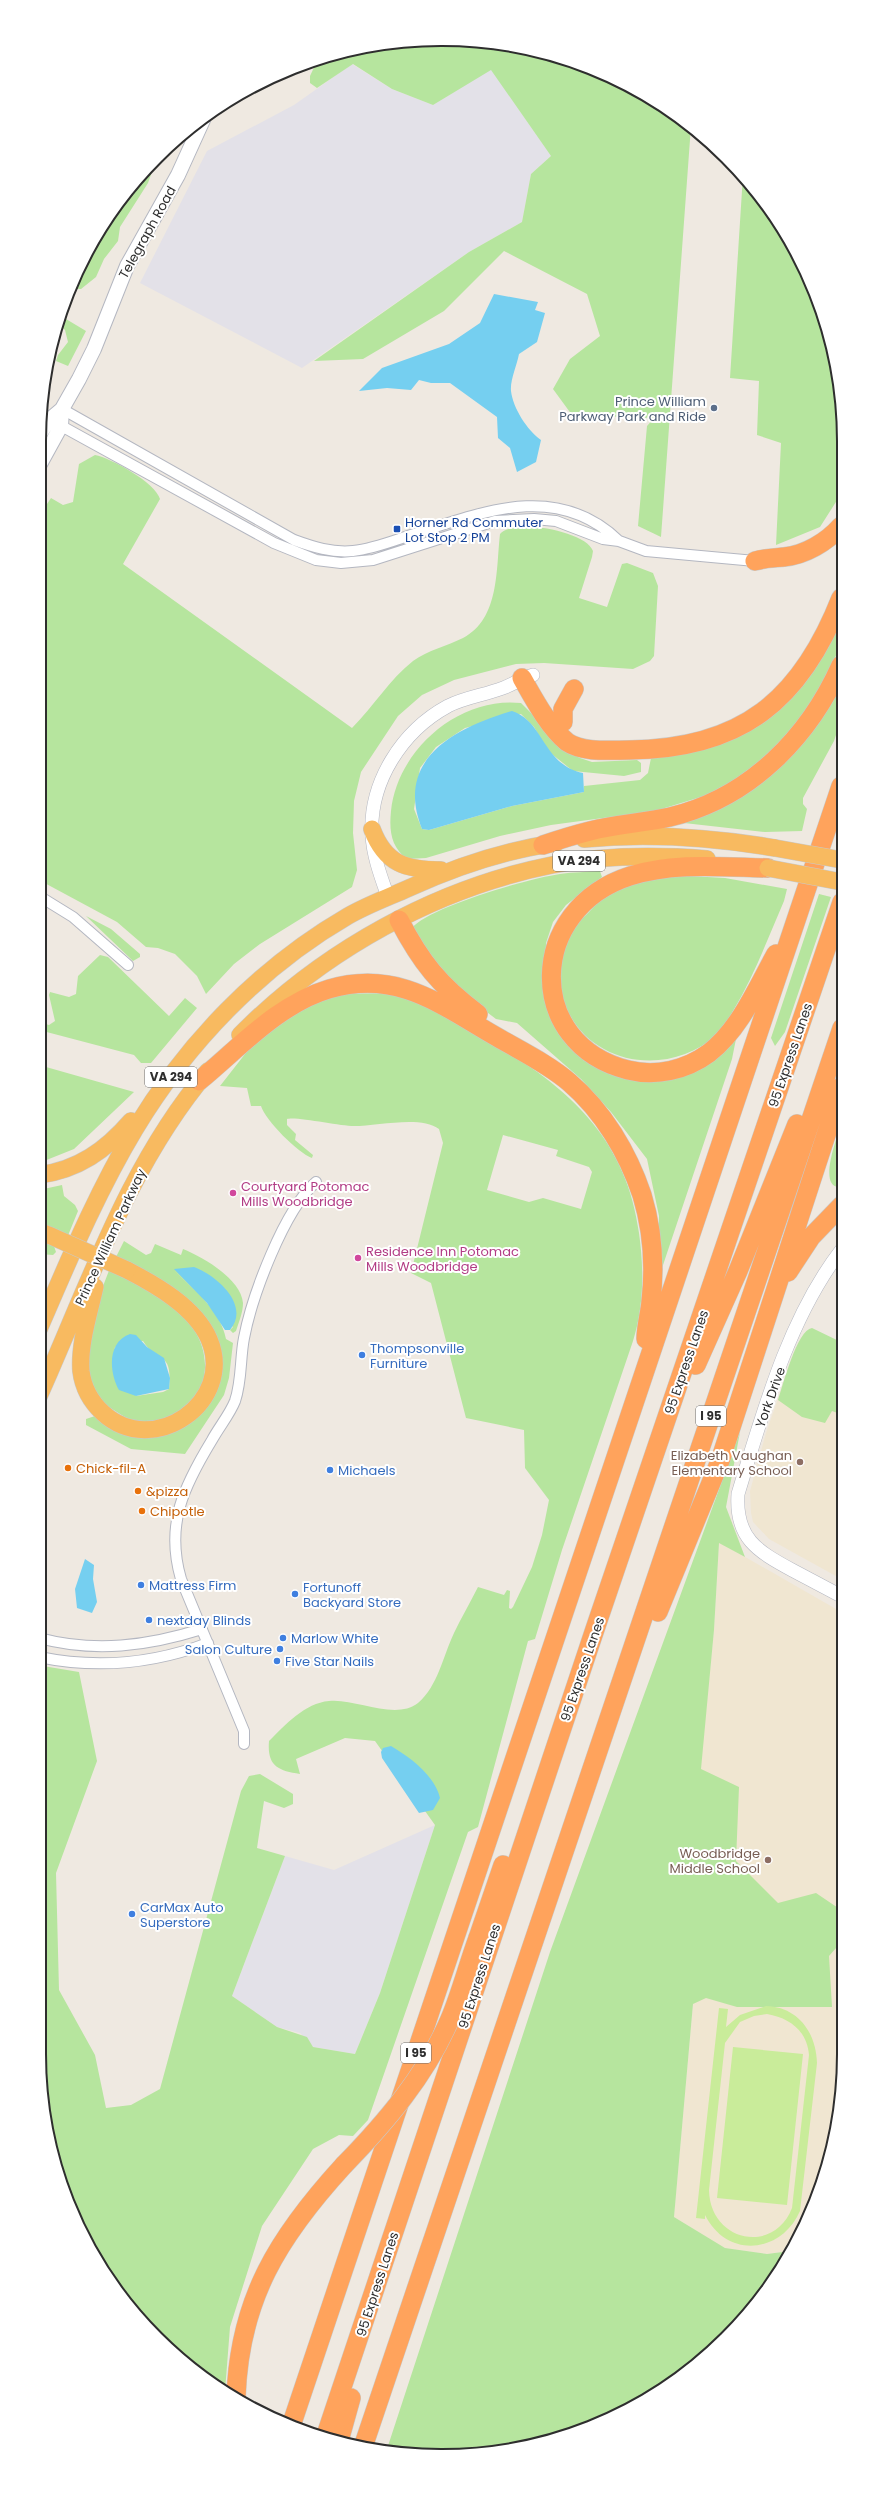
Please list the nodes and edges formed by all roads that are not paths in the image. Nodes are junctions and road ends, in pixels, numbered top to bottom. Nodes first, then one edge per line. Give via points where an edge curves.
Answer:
1 (197, 131) edge
2 (62, 409) junction
3 (55, 423) junction
4 (46, 429) edge
5 (46, 447) edge
6 (837, 529) edge
7 (619, 541) junction
8 (837, 542) edge
9 (756, 561) junction
10 (837, 607) edge
11 (837, 673) edge
12 (531, 683) junction
13 (574, 689) dead end
14 (563, 722) junction
15 (599, 749) junction
16 (837, 798) edge
17 (372, 828) junction
18 (543, 845) junction
19 (837, 859) edge
20 (768, 868) junction
21 (450, 870) junction
22 (837, 881) edge
23 (388, 897) junction
24 (46, 900) edge
25 (837, 917) edge
26 (797, 919) junction
27 (399, 920) junction
28 (128, 965) dead end
29 (837, 1025) edge
30 (837, 1043) edge
31 (183, 1060) junction
32 (546, 1066) junction
33 (199, 1081) junction
34 (837, 1101) edge
35 (46, 1174) edge
36 (316, 1182) dead end
37 (837, 1211) edge
38 (46, 1234) edge
39 (103, 1250) junction
40 (837, 1256) edge
41 (101, 1259) edge
42 (101, 1259) edge
43 (101, 1259) edge
44 (101, 1259) edge
45 (46, 1314) edge
46 (758, 1341) junction
47 (647, 1360) junction
48 (46, 1380) edge
49 (647, 1476) junction
50 (837, 1594) edge
51 (202, 1629) junction
52 (595, 1629) junction
53 (46, 1640) edge
54 (208, 1643) junction
55 (46, 1658) edge
56 (244, 1744) dead end
57 (581, 1805) junction
58 (388, 2249) junction
59 (236, 2391) edge
60 (293, 2420) edge
61 (327, 2432) edge
62 (340, 2436) edge
63 (365, 2441) edge

1 - 2 main road, Telegraph Road via 178,175 127,266 94,349
2 - 3 main road, Telegraph Road
2 - 7 street via 294,540 317,548 345,551 368,548 490,510 535,506 559,509 584,517 605,528
3 - 4 main road, Telegraph Road
3 - 5 main road, Telegraph Road
3 - 7 street via 274,543 316,560 341,563 373,560 506,519 556,521 603,539
6 - 9 highway via 808,550 792,556
7 - 9 street via 640,550 662,554
8 - 9 highway via 819,555 796,564 767,566
10 - 15 highway via 824,637 799,676 783,695 753,719 718,737 695,744 659,749
11 - 18 highway via 818,710 803,731 769,765 732,791 708,804 676,815 590,830
12 - 14 highway
12 - 15 highway via 554,727 568,742 585,748
12 - 17 street via 504,688 449,706 413,732 393,758 379,785 374,801
13 - 14 highway via 563,709
14 - 15 highway
16 - 26 highway, I 95
17 - 21 highway via 382,850 399,864 419,870
17 - 23 street via 376,858
18 - 19 highway, Prince William Parkway / VA 294, bridge via 616,836 687,836
18 - 21 highway, Prince William Parkway / VA 294
20 - 22 highway, Prince William Parkway / VA 294, bridge
20 - 26 highway via 660,869 629,877 586,899 563,928 554,948 553,992 564,1021 575,1039 592,1054 617,1067 653,1073 674,1070 694,1063 720,1044 730,1032
20 - 27 highway, Prince William Parkway / VA 294 via 712,859 675,857 632,857 577,862 492,880
21 - 23 highway, Prince William Parkway / VA 294
23 - 27 highway
23 - 31 highway, Prince William Parkway / VA 294 via 349,915 290,955 224,1012
24 - 28 street via 73,917
25 - 49 highway, 95 Express Lanes
26 - 47 highway, I 95
27 - 32 highway via 413,948 435,977
27 - 33 highway, Prince William Parkway / VA 294 via 328,961 301,981 251,1024
29 - 49 highway via 738,1271
30 - 57 highway, I 95
31 - 35 highway via 120,1135 101,1152 64,1170
31 - 45 highway, Prince William Parkway / VA 294 via 135,1128 119,1156
32 - 33 highway via 429,997 405,988 369,984 329,989 300,1001 278,1015
32 - 47 highway via 570,1083 601,1117 625,1155 640,1190 652,1247 651,1300 646,1331
33 - 39 highway, Prince William Parkway / VA 294 via 142,1166
34 - 46 highway
36 - 51 street via 301,1200 274,1249 256,1294 244,1338 235,1401 198,1463 179,1506 175,1530 175,1557 181,1579
37 - 46 highway via 811,1237 796,1258
38 - 41 highway, bridge
39 - 44 highway, bridge
39 - 48 highway, Prince William Parkway / VA 294
40 - 50 street, York Drive via 815,1287 800,1317 759,1425 737,1505 742,1528 756,1548
42 - 43 highway, bridge via 154,1285 189,1313 202,1328 212,1349 214,1372 207,1394 184,1419 162,1429 138,1430 115,1422 98,1408 84,1386 81,1365 85,1333
46 - 57 highway via 720,1461 637,1663 609,1742
47 - 60 highway, I 95
49 - 52 highway, 95 Express Lanes
51 - 53 street via 166,1640 120,1646 76,1646
51 - 54 street
52 - 58 highway, 95 Express Lanes
52 - 59 highway, bridge via 529,1789 450,2019 425,2066 390,2114 291,2228 264,2276 244,2330
54 - 55 street via 163,1657 121,1663 88,1664
54 - 56 street via 244,1731
57 - 63 highway, I 95 via 496,2047
58 - 61 highway, 95 Express Lanes
58 - 62 highway

